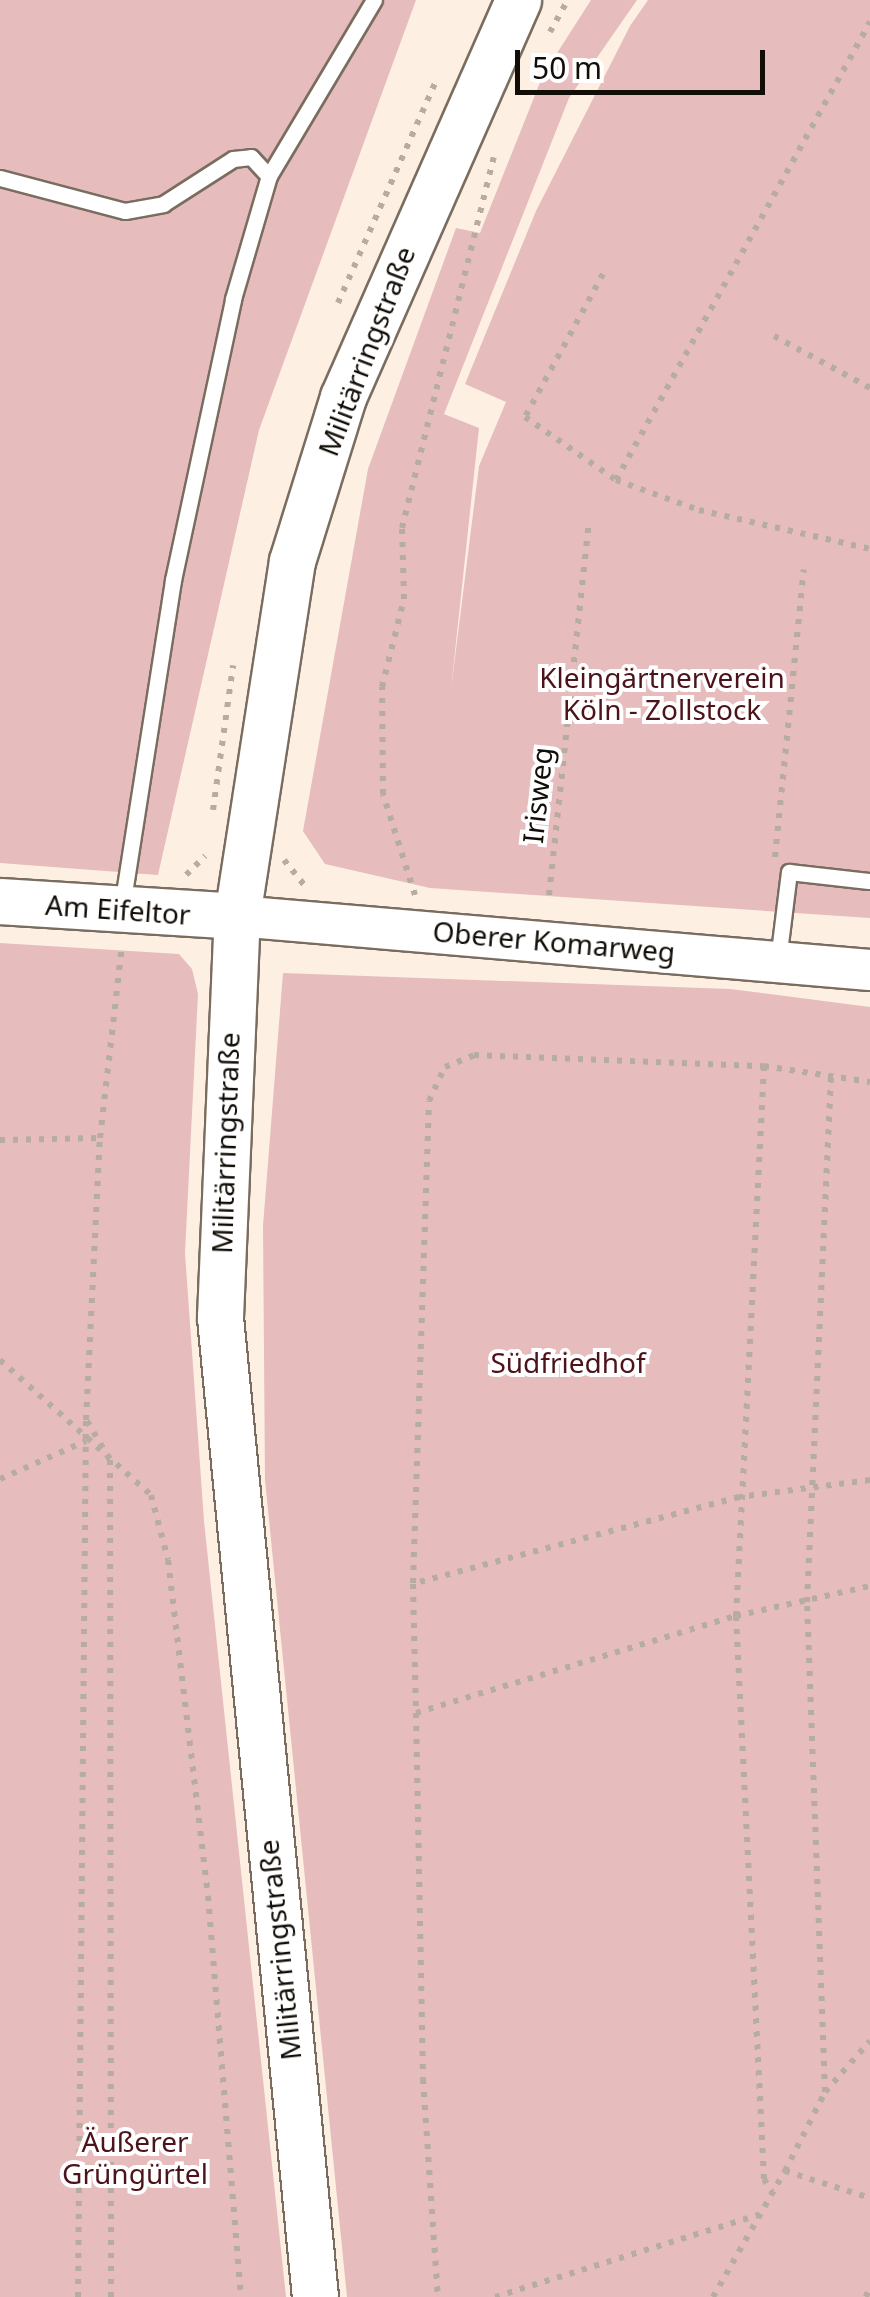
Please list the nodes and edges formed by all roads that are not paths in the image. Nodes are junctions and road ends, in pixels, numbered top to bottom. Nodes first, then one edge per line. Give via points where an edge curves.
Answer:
1 (374, 0) edge
2 (521, 20) edge
3 (269, 176) junction
4 (0, 178) edge
5 (868, 881) edge
6 (0, 901) edge
7 (236, 916) junction
8 (121, 927) junction
9 (778, 960) junction
10 (870, 970) edge
11 (315, 2297) edge

1 - 3 lane
2 - 7 main road, Militärringstraße via 343,397 292,561
3 - 4 lane via 251,157 233,159 164,204 125,212
3 - 8 lane via 233,298 173,580
5 - 9 lane via 789,872
6 - 8 main road, Am Eifeltor
7 - 8 main road, Am Eifeltor
7 - 9 street, Oberer Komarweg
7 - 11 main road, Militärringstraße via 220,1317
9 - 10 street, Oberer Komarweg

